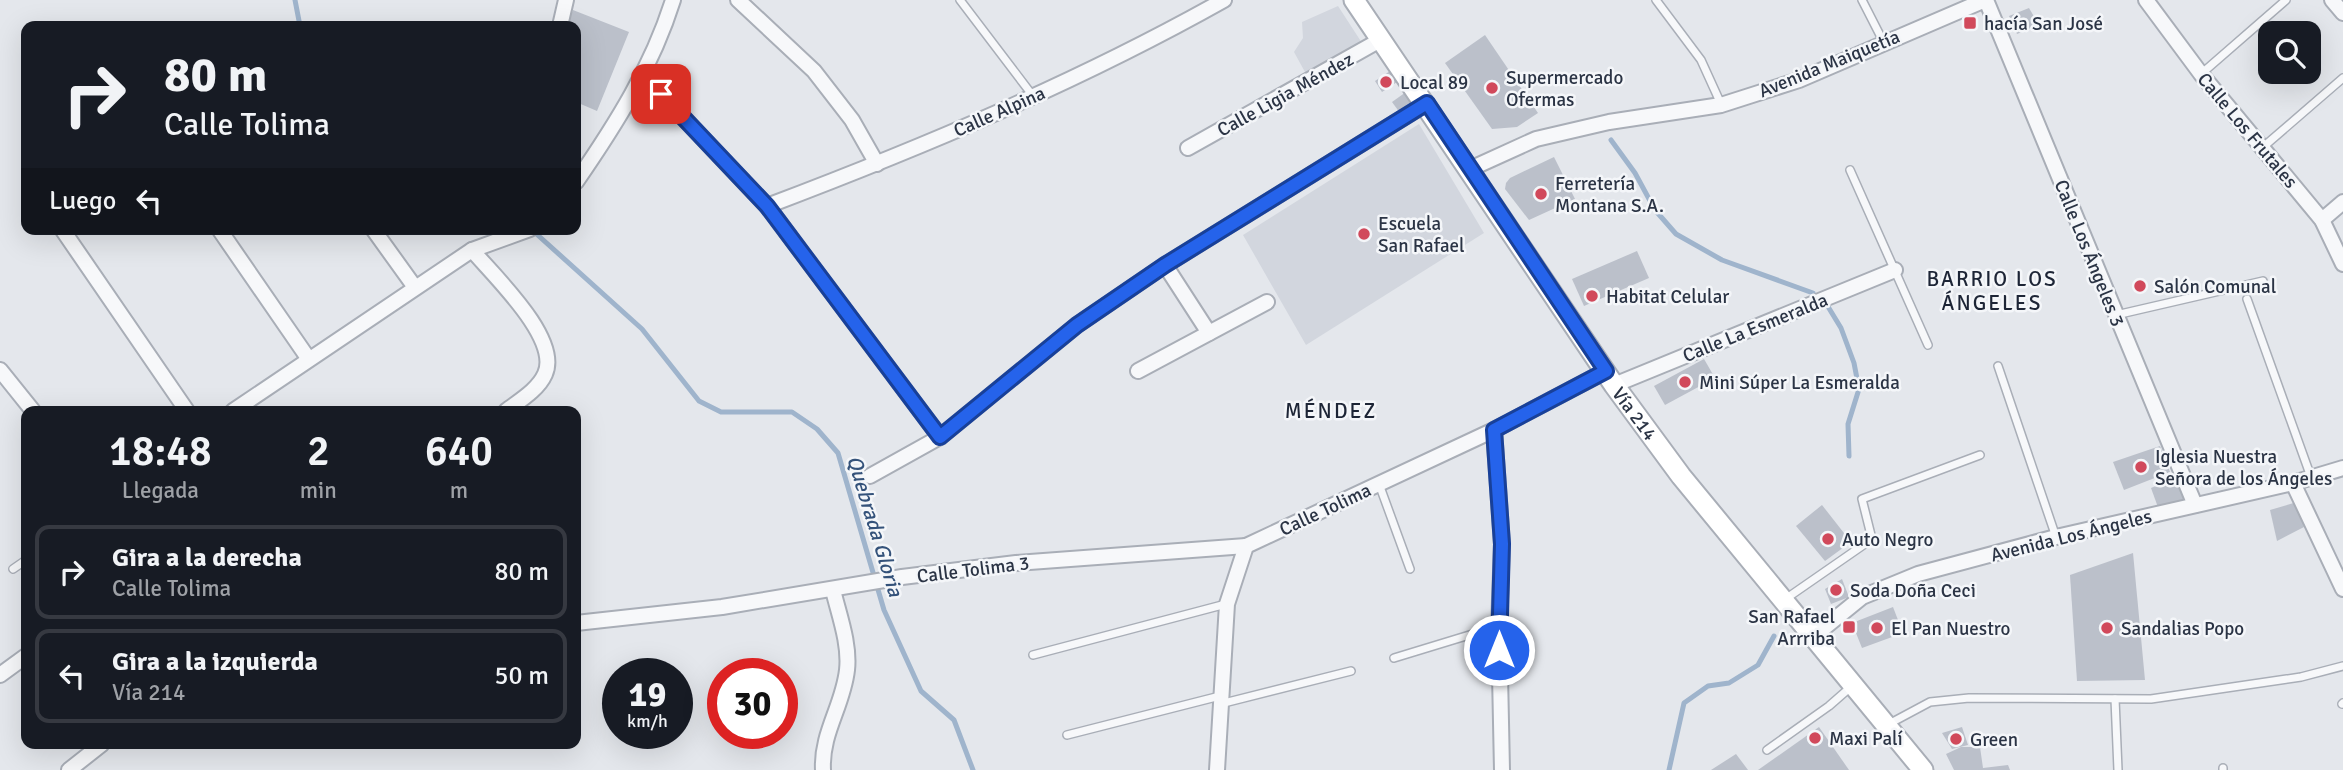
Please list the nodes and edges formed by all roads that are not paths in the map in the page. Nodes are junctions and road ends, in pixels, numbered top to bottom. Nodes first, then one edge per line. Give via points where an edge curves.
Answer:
1 (566, 0) edge
2 (673, 0) edge
3 (738, 0) edge
4 (960, 0) edge
5 (1224, 0) edge
6 (1354, 0) edge
7 (1656, 0) edge
8 (1862, 0) edge
9 (1985, 0) edge
10 (2146, 0) edge
11 (2286, 0) edge
12 (2332, 0) edge
13 (2343, 13) edge
14 (561, 21) edge
15 (1382, 39) junction
16 (1883, 41) junction
17 (2201, 74) junction
18 (643, 75) junction
19 (2343, 78) edge
20 (1033, 96) junction
21 (1427, 103) junction
22 (1721, 105) junction
23 (1188, 148) dead end
24 (2262, 148) junction
25 (877, 164) junction
26 (1470, 169) junction
27 (1850, 170) dead end
28 (581, 175) edge
29 (2343, 202) edge
30 (767, 206) junction
31 (2322, 220) junction
32 (66, 235) edge
33 (223, 235) edge
34 (377, 235) edge
35 (516, 235) edge
36 (472, 250) junction
37 (2343, 264) edge
38 (1165, 265) junction
39 (1895, 270) junction
40 (2263, 281) dead end
41 (414, 286) junction
42 (2247, 299) dead end
43 (1267, 302) dead end
44 (2115, 315) junction
45 (1209, 333) junction
46 (1928, 345) dead end
47 (308, 358) junction
48 (1998, 366) dead end
49 (0, 370) edge
50 (1138, 371) dead end
51 (1610, 378) junction
52 (29, 406) edge
53 (184, 406) edge
54 (240, 406) edge
55 (512, 406) edge
56 (1494, 430) junction
57 (940, 437) junction
58 (1980, 455) dead end
59 (2343, 468) edge
60 (870, 476) dead end
61 (2311, 477) junction
62 (2293, 483) junction
63 (1380, 484) junction
64 (2195, 505) junction
65 (2056, 537) junction
66 (1247, 546) junction
67 (21, 563) edge
68 (13, 569) dead end
69 (1410, 569) dead end
70 (833, 590) junction
71 (2343, 590) edge
72 (1783, 601) junction
73 (1227, 604) junction
74 (581, 622) edge
75 (1499, 626) junction
76 (1814, 636) junction
77 (1033, 655) dead end
78 (1394, 657) dead end
79 (21, 660) edge
80 (2343, 666) edge
81 (1352, 671) dead end
82 (0, 675) edge
83 (1853, 685) junction
84 (2115, 699) junction
85 (1220, 700) junction
86 (1887, 725) junction
87 (1067, 735) dead end
88 (94, 749) edge
89 (1767, 750) dead end
90 (69, 770) edge
91 (823, 770) edge
92 (1217, 770) edge
93 (1502, 770) edge
94 (1923, 770) edge
95 (2118, 770) edge

1 - 14 street
2 - 18 street
3 - 25 street via 814,71 852,120
4 - 20 lane
5 - 20 street, Calle Alpina via 1135,50
6 - 15 main road, Vía 214
7 - 22 lane via 1701,60
8 - 16 lane
9 - 16 street, Avenida Maiquetía
9 - 44 street, Calle Los Ángeles 3
10 - 17 street, Calle Los Frutales
11 - 17 lane
12 - 13 street
15 - 21 main road, Vía 214
15 - 23 street, Calle Ligia Méndez
16 - 22 street, Avenida Maiquetía via 1799,79
17 - 24 street, Calle Los Frutales
18 - 28 street
18 - 30 street
19 - 24 lane
20 - 25 street, Calle Alpina
21 - 26 main road, Vía 214
21 - 38 street
22 - 26 street, Avenida Maiquetía via 1609,122 1536,139
24 - 31 street, Calle Los Frutales
25 - 30 street, Calle Alpina
26 - 51 main road, Vía 214
27 - 39 lane
29 - 31 street
30 - 57 street
31 - 37 street, Calle Los Frutales
32 - 53 street
33 - 47 street
34 - 41 street
35 - 36 street
36 - 41 street
36 - 55 street via 546,346 549,362 545,375
38 - 45 street
38 - 57 street via 1077,325
39 - 46 lane
39 - 51 street, Calle La Esmeralda
40 - 44 lane
41 - 47 street
42 - 61 lane
43 - 45 street
44 - 64 street, Calle Los Ángeles 3
45 - 50 street
47 - 54 street
48 - 65 lane
49 - 52 street
51 - 56 street, Calle Tolima
51 - 72 main road, Vía 214 via 1681,476
56 - 63 street, Calle Tolima
56 - 75 street via 1502,544
57 - 60 street
58 - 72 lane via 1862,499 1872,539
59 - 61 street, Avenida Los Ángeles
61 - 62 street, Avenida Los Ángeles
62 - 64 street, Avenida Los Ángeles
62 - 71 street
63 - 66 street, Calle Tolima
63 - 69 lane
64 - 65 street, Avenida Los Ángeles
65 - 76 street, Avenida Los Ángeles via 1918,573 1861,597
66 - 70 street, Calle Tolima 3 via 1109,554 902,577
66 - 73 street
67 - 68 lane
70 - 74 street, Calle Tolima 3
70 - 91 street via 847,669 827,731
72 - 76 main road, Vía 214
73 - 77 lane
73 - 85 street
75 - 78 lane
75 - 93 street
76 - 83 main road, Vía 214
79 - 82 street
80 - 84 lane via 2187,696
81 - 85 lane
83 - 86 main road, Vía 214
83 - 89 lane
84 - 86 lane via 1930,702
84 - 95 lane
85 - 87 lane
85 - 92 street
86 - 94 main road, Vía 214
88 - 90 street

